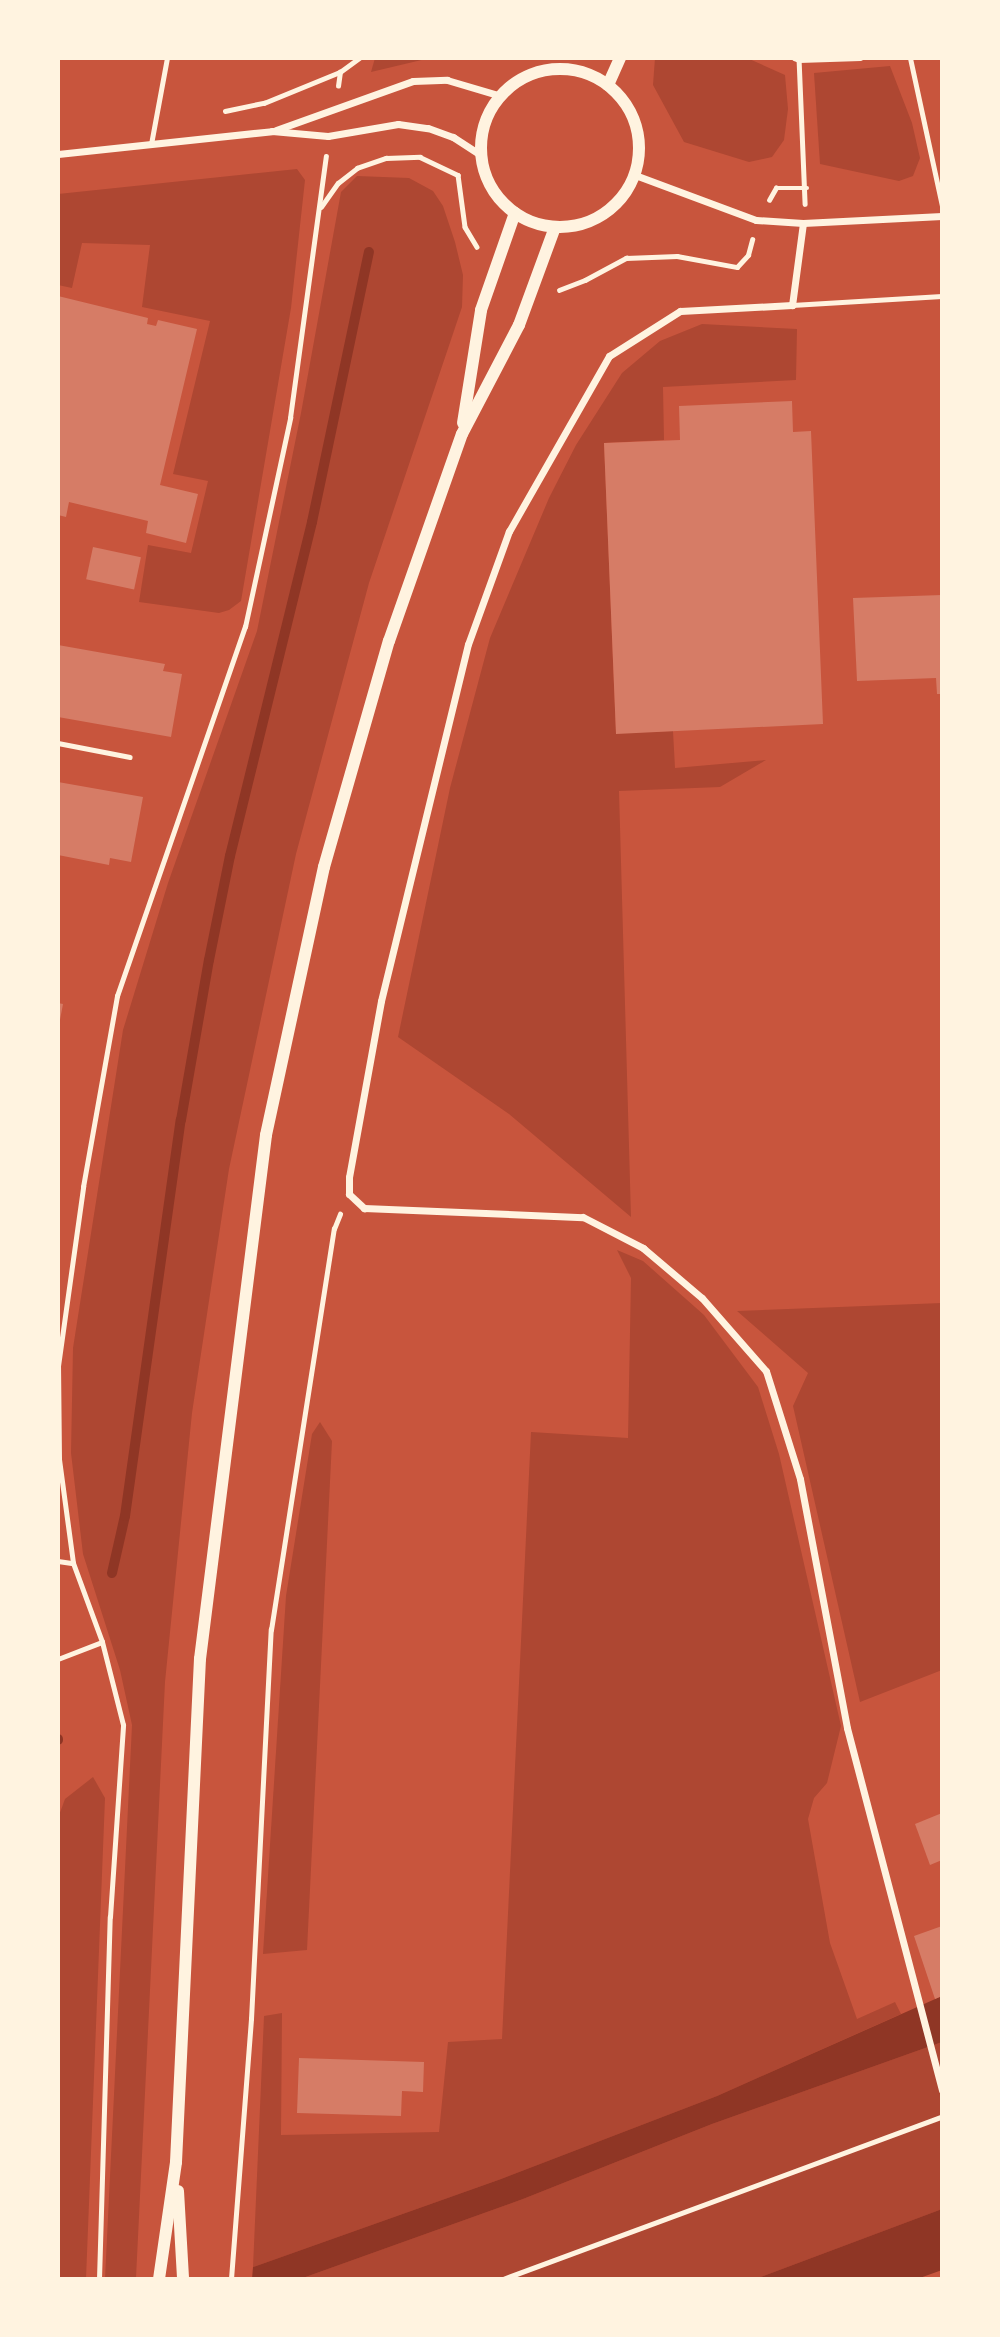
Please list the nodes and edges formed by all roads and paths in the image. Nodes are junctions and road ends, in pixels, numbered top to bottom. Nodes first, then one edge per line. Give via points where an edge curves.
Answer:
1 (167, 58) edge
2 (359, 58) edge
3 (579, 58) edge
4 (620, 58) edge
5 (860, 58) edge
6 (909, 58) edge
7 (797, 59) edge
8 (573, 70) junction
9 (608, 85) junction
10 (501, 96) junction
11 (217, 113) dead end
12 (272, 131) junction
13 (328, 136) junction
14 (151, 144) junction
15 (58, 154) edge
16 (481, 155) junction
17 (635, 175) junction
18 (942, 206) edge
19 (515, 214) junction
20 (942, 216) edge
21 (803, 223) junction
22 (555, 227) junction
23 (942, 296) edge
24 (792, 305) junction
25 (461, 434) junction
26 (58, 743) edge
27 (130, 757) dead end
28 (349, 1194) junction
29 (58, 1366) edge
30 (58, 1561) edge
31 (73, 1563) junction
32 (102, 1642) junction
33 (58, 1659) edge
34 (942, 2091) edge
35 (942, 2117) edge
36 (176, 2162) junction
37 (99, 2279) edge
38 (159, 2279) edge
39 (183, 2279) edge
40 (232, 2279) edge
41 (503, 2279) edge

1 - 14 lane
2 - 11 path via 340,72 264,103
3 - 8 street
4 - 9 street
5 - 7 path
6 - 18 lane
7 - 21 path via 807,188
8 - 9 street
8 - 10 street via 532,74
9 - 17 street via 635,121 639,148
10 - 12 street via 447,80 413,81
10 - 16 street via 484,130
12 - 13 street
12 - 14 street
13 - 16 street via 398,124 453,137
13 - 29 path via 290,418 245,627 117,996
14 - 15 street
16 - 19 street via 487,179
17 - 21 street via 756,220
17 - 22 street via 626,192 599,217
19 - 22 street
19 - 25 street via 481,310
20 - 21 street
21 - 24 street
22 - 25 street via 519,325
23 - 24 lane
24 - 28 street via 680,311 609,356 509,531 468,644 381,1000
25 - 36 street via 389,641 324,867 266,1135 200,1659
26 - 27 path
28 - 34 street via 364,1208 583,1217 653,1256 702,1298 766,1371 800,1479 848,1728
28 - 40 path via 334,1229 271,1630
29 - 31 path via 59,1459
30 - 31 path
31 - 32 path
32 - 33 path
32 - 37 path via 123,1725 110,1917
35 - 41 path
36 - 38 street
36 - 39 street

